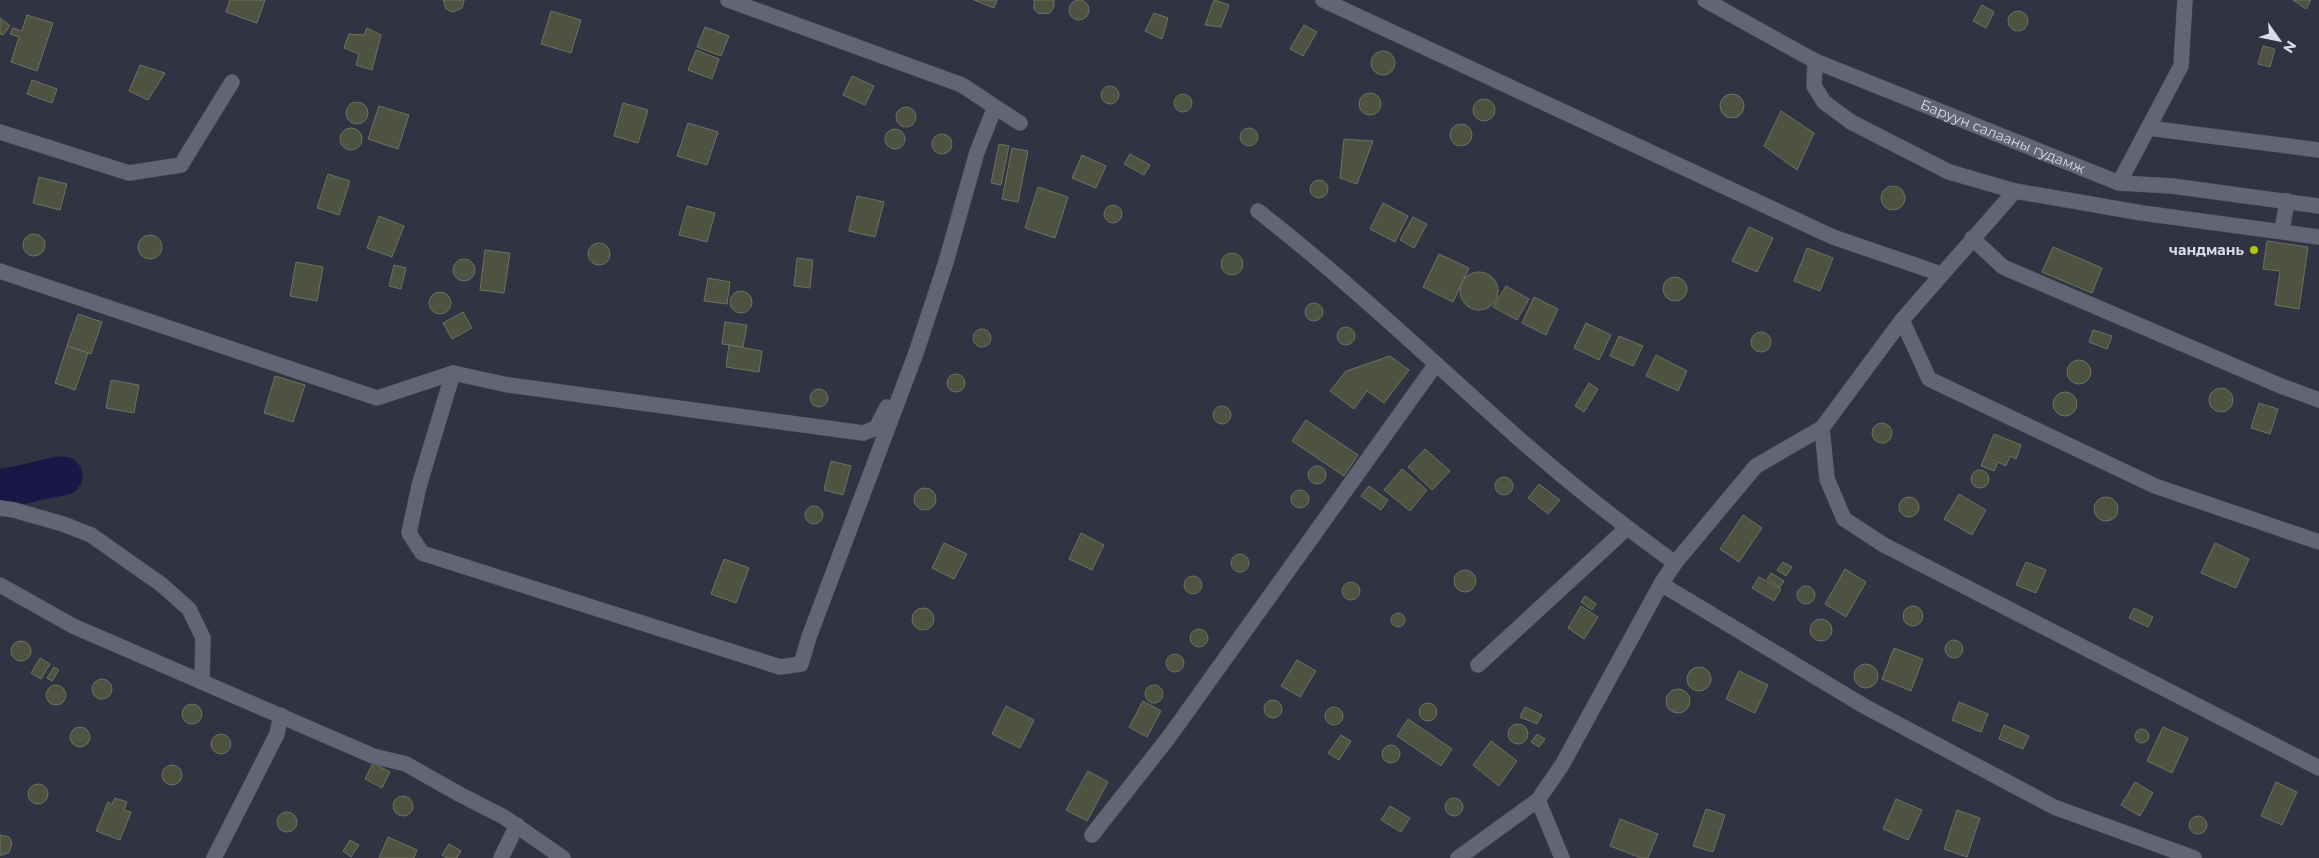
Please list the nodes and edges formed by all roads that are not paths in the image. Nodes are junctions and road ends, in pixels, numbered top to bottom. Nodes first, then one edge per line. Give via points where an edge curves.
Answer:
1 (728, 0) edge
2 (1323, 0) edge
3 (1705, 0) edge
4 (2186, 0) edge
5 (1815, 61) junction
6 (232, 82) dead end
7 (995, 107) junction
8 (1020, 123) dead end
9 (2148, 128) junction
10 (0, 132) edge
11 (2319, 150) edge
12 (2119, 183) junction
13 (2015, 190) junction
14 (2287, 201) junction
15 (2319, 206) edge
16 (1258, 211) dead end
17 (2282, 231) junction
18 (2319, 237) edge
19 (1972, 238) junction
20 (0, 271) edge
21 (1941, 274) junction
22 (1902, 320) junction
23 (916, 353) junction
24 (1436, 364) junction
25 (453, 373) junction
26 (2319, 400) edge
27 (1822, 428) junction
28 (7, 509) edge
29 (0, 516) edge
30 (1627, 528) junction
31 (2319, 542) edge
32 (1675, 563) junction
33 (1661, 584) junction
34 (0, 586) edge
35 (1478, 665) dead end
36 (202, 682) junction
37 (281, 715) junction
38 (2319, 768) edge
39 (1538, 800) junction
40 (517, 825) junction
41 (1092, 834) dead end
42 (214, 858) edge
43 (500, 858) edge
44 (563, 858) edge
45 (1458, 858) edge
46 (1562, 858) edge
47 (2194, 858) edge

1 - 7 street via 962,85
2 - 21 street via 1833,237
3 - 5 street, Баруун салааны гудамж
4 - 9 street via 2181,66
5 - 12 street, Баруун салааны гудамж
5 - 13 street via 1814,86 1824,102 1851,122 1949,172
6 - 10 street via 182,165 129,173
7 - 8 street
7 - 23 street via 976,152 946,262
9 - 11 street
9 - 12 street
12 - 14 street, Баруун салааны гудамж via 2172,186
13 - 17 street via 2142,213
13 - 19 street
14 - 15 street, Баруун салааны гудамж
14 - 17 street
16 - 24 street via 1312,253
17 - 18 street
19 - 21 street
19 - 26 street via 2003,267
20 - 25 street via 377,398
21 - 22 street
22 - 27 street
22 - 31 street via 1928,379 2155,486
23 - 25 street via 876,428 863,433 508,385
23 - 25 street via 809,637 802,664 780,667 422,553 409,533 419,486
24 - 30 street
24 - 41 street via 1169,737
27 - 32 street via 1756,466
27 - 38 street via 1827,479 1844,518 1884,546
28 - 29 street
28 - 36 street via 91,535 176,597 189,609 203,638
30 - 32 street
30 - 35 street
32 - 33 street
33 - 39 street via 1562,765
33 - 47 street via 1864,706 2054,807
34 - 36 street via 73,626
36 - 37 street
37 - 40 street via 373,756 406,764
37 - 42 street via 277,734
39 - 45 street
39 - 46 street
40 - 43 street
40 - 44 street

